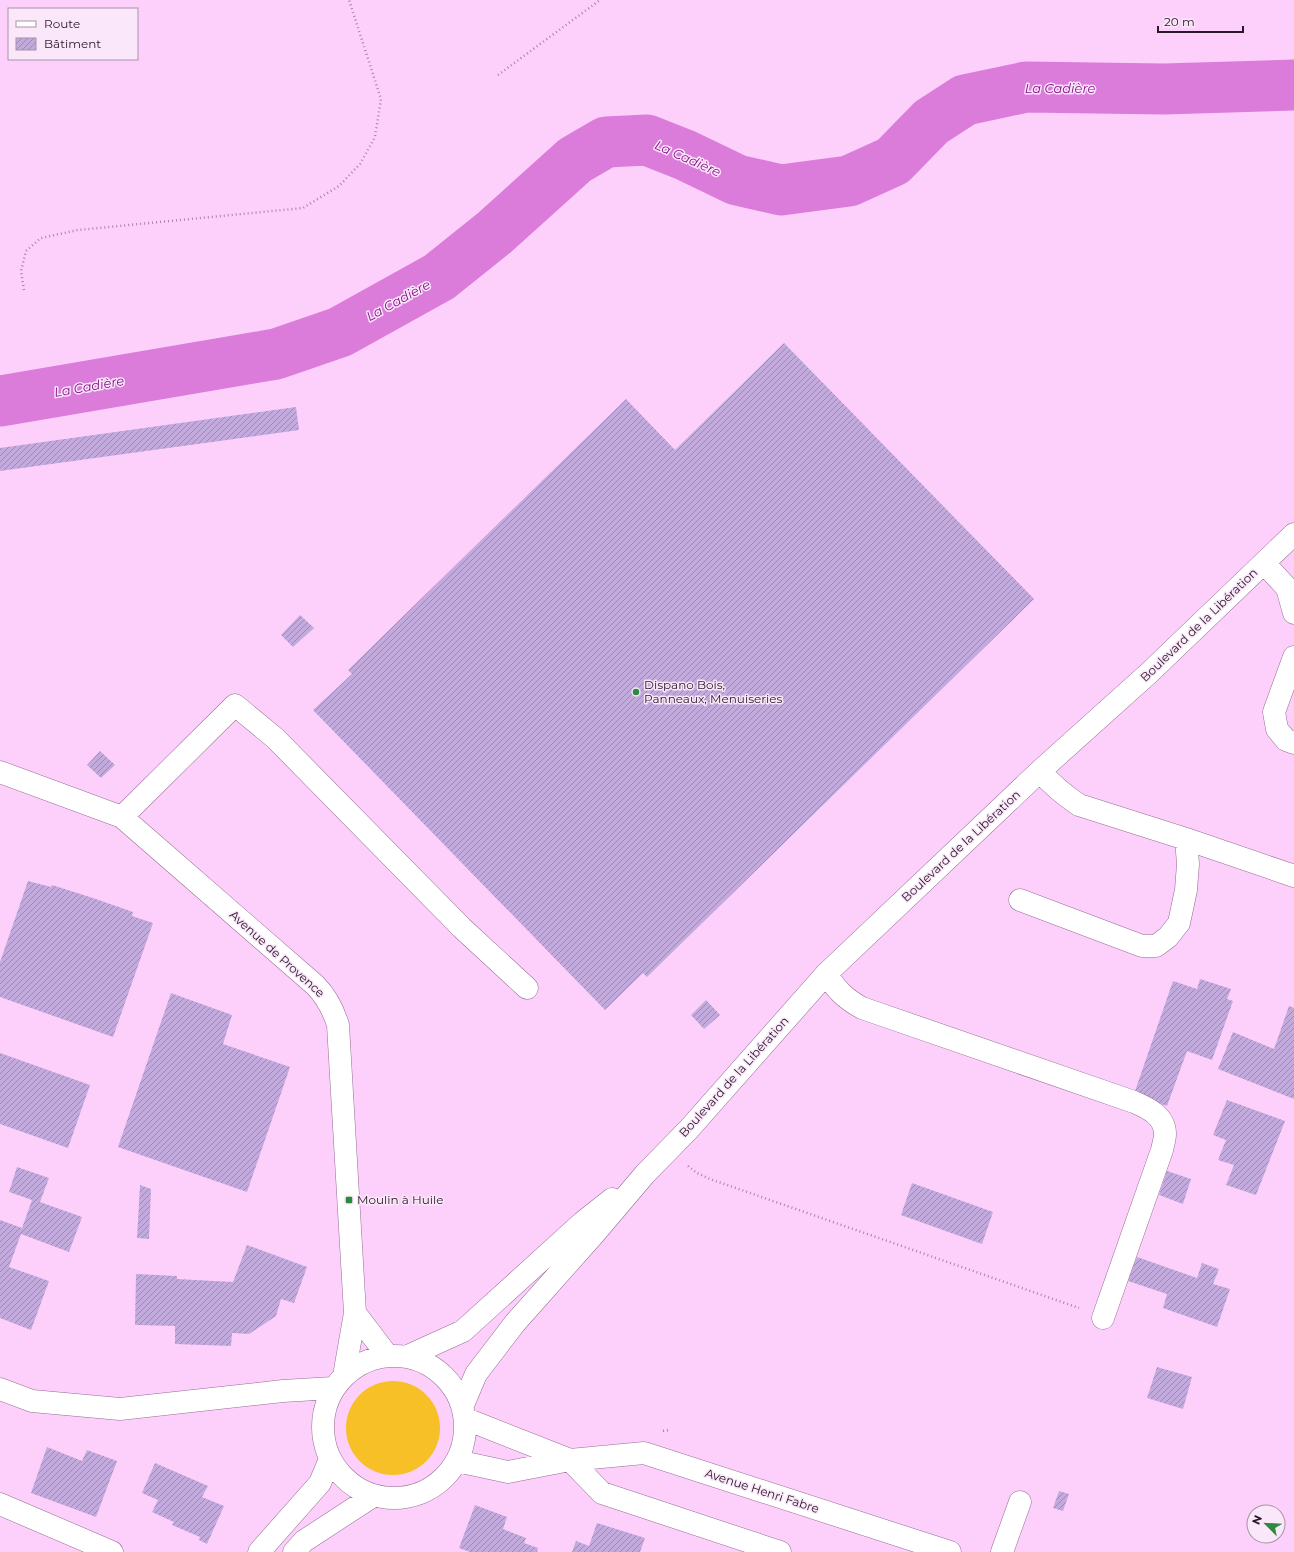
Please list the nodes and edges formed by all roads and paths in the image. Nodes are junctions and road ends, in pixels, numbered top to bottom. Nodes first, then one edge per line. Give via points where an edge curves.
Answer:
1 (349, 0) edge
2 (600, 0) edge
3 (498, 75) dead end
4 (24, 290) dead end
5 (1294, 534) edge
6 (1264, 563) junction
7 (1294, 613) edge
8 (1294, 657) edge
9 (1294, 742) edge
10 (1040, 771) junction
11 (0, 772) edge
12 (122, 817) junction
13 (1186, 839) junction
14 (1294, 876) edge
15 (1020, 900) dead end
16 (826, 974) junction
17 (527, 988) dead end
18 (672, 1147) junction
19 (645, 1174) junction
20 (355, 1313) junction
21 (1103, 1318) joint
22 (397, 1356) junction
23 (338, 1382) junction
24 (0, 1389) edge
25 (283, 1392) junction
26 (464, 1412) junction
27 (323, 1418) junction
28 (330, 1459) junction
29 (570, 1460) junction
30 (457, 1461) junction
31 (373, 1496) junction
32 (1020, 1502) dead end
33 (0, 1504) edge
34 (112, 1552) edge
35 (259, 1552) edge
36 (294, 1552) edge
37 (780, 1552) edge
38 (950, 1552) edge
39 (1002, 1552) edge

1 - 4 path via 381,99 375,137 360,164 339,186 303,208 78,230 41,238 26,251 21,271
2 - 3 path
5 - 6 street, Boulevard de la Libération
6 - 7 street via 1287,588
6 - 10 street, Boulevard de la Libération via 1149,673
8 - 9 street via 1274,712 1277,729 1286,740
10 - 13 street via 1051,784 1079,805
10 - 16 street, Boulevard de la Libération
11 - 12 street, Avenue de Provence
12 - 17 street via 235,705 275,738 462,928
12 - 20 street, Avenue de Provence via 324,994 331,1006 338,1025
13 - 14 street
13 - 15 street via 1186,890 1179,923 1168,937 1156,946 1142,946
16 - 18 street, Boulevard de la Libération
16 - 21 street via 836,989 862,1008 1134,1102 1149,1108 1161,1120 1165,1133 1162,1150
18 - 19 street, Boulevard de la Libération
18 - 21 path via 687,1165 710,1179
19 - 22 street, Boulevard de la Libération via 583,1222 463,1331
19 - 26 street, Boulevard de la Libération via 514,1323 476,1374
20 - 22 street
20 - 23 street, Avenue de Provence
22 - 23 street, Boulevard de la Libération via 363,1362
22 - 26 street, Boulevard de la Libération via 426,1362 442,1373 455,1388
23 - 25 street
23 - 27 street, Boulevard de la Libération via 326,1402
24 - 25 street via 32,1401 120,1409
25 - 27 street via 306,1404
26 - 29 street, Avenue Henri Fabre
26 - 30 street, Boulevard de la Libération via 465,1441
27 - 28 street, Boulevard de la Libération via 323,1439
28 - 31 street, Boulevard de la Libération via 341,1475 355,1487
28 - 35 street via 320,1483
29 - 30 street, Avenue Henri Fabre via 508,1472
29 - 37 street via 602,1492
29 - 38 street, Avenue Henri Fabre via 644,1453
30 - 31 street, Boulevard de la Libération via 446,1477 430,1489 412,1496 393,1499
31 - 36 street via 304,1541
32 - 39 street
33 - 34 street

